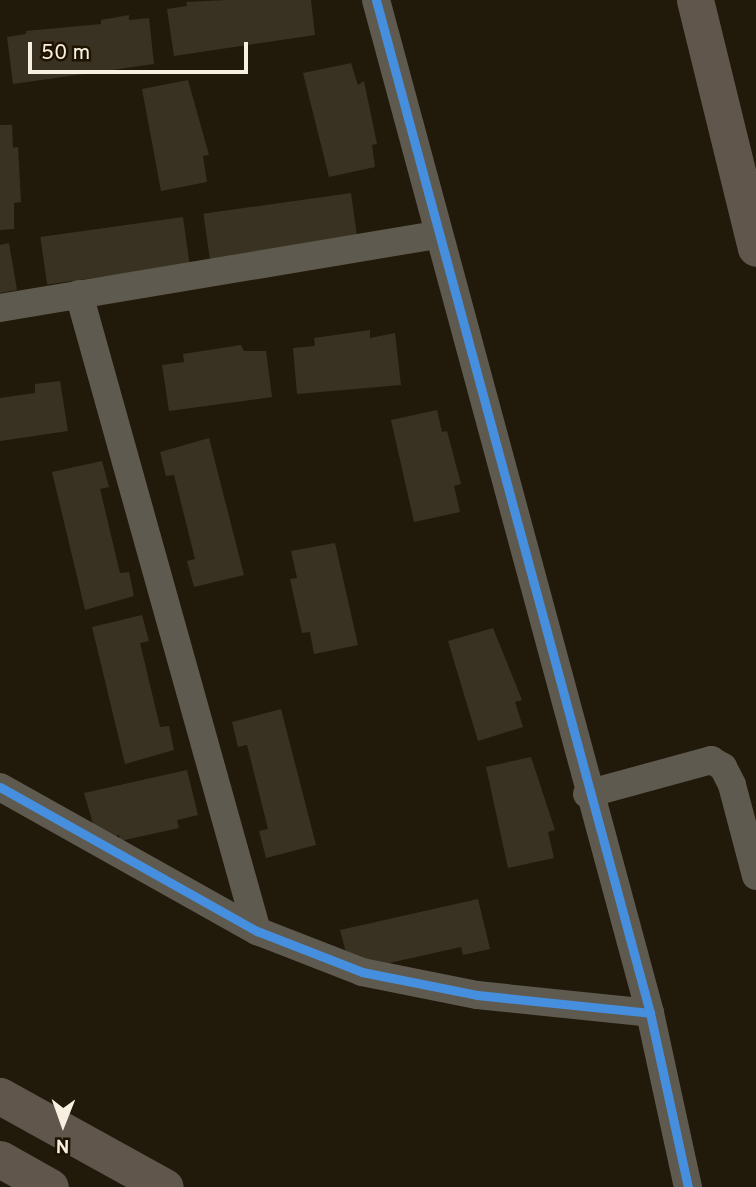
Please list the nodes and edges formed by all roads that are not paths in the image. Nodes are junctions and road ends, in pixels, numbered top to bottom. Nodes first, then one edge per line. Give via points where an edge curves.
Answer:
1 (376, 0) edge
2 (695, 0) edge
3 (437, 235) junction
4 (756, 248) edge
5 (79, 294) junction
6 (0, 308) edge
7 (0, 787) edge
8 (587, 794) junction
9 (756, 876) edge
10 (257, 932) junction
11 (650, 1013) junction
12 (0, 1096) edge
13 (0, 1158) edge
14 (50, 1187) edge
15 (165, 1187) edge
16 (688, 1187) edge

1 - 3 street
2 - 4 main road
3 - 5 street
3 - 8 street
5 - 6 street
5 - 10 street
7 - 10 street
8 - 9 street via 711,760 723,767 732,785
8 - 11 street
10 - 11 street via 362,972 477,995
11 - 16 street
12 - 15 main road
13 - 14 main road

